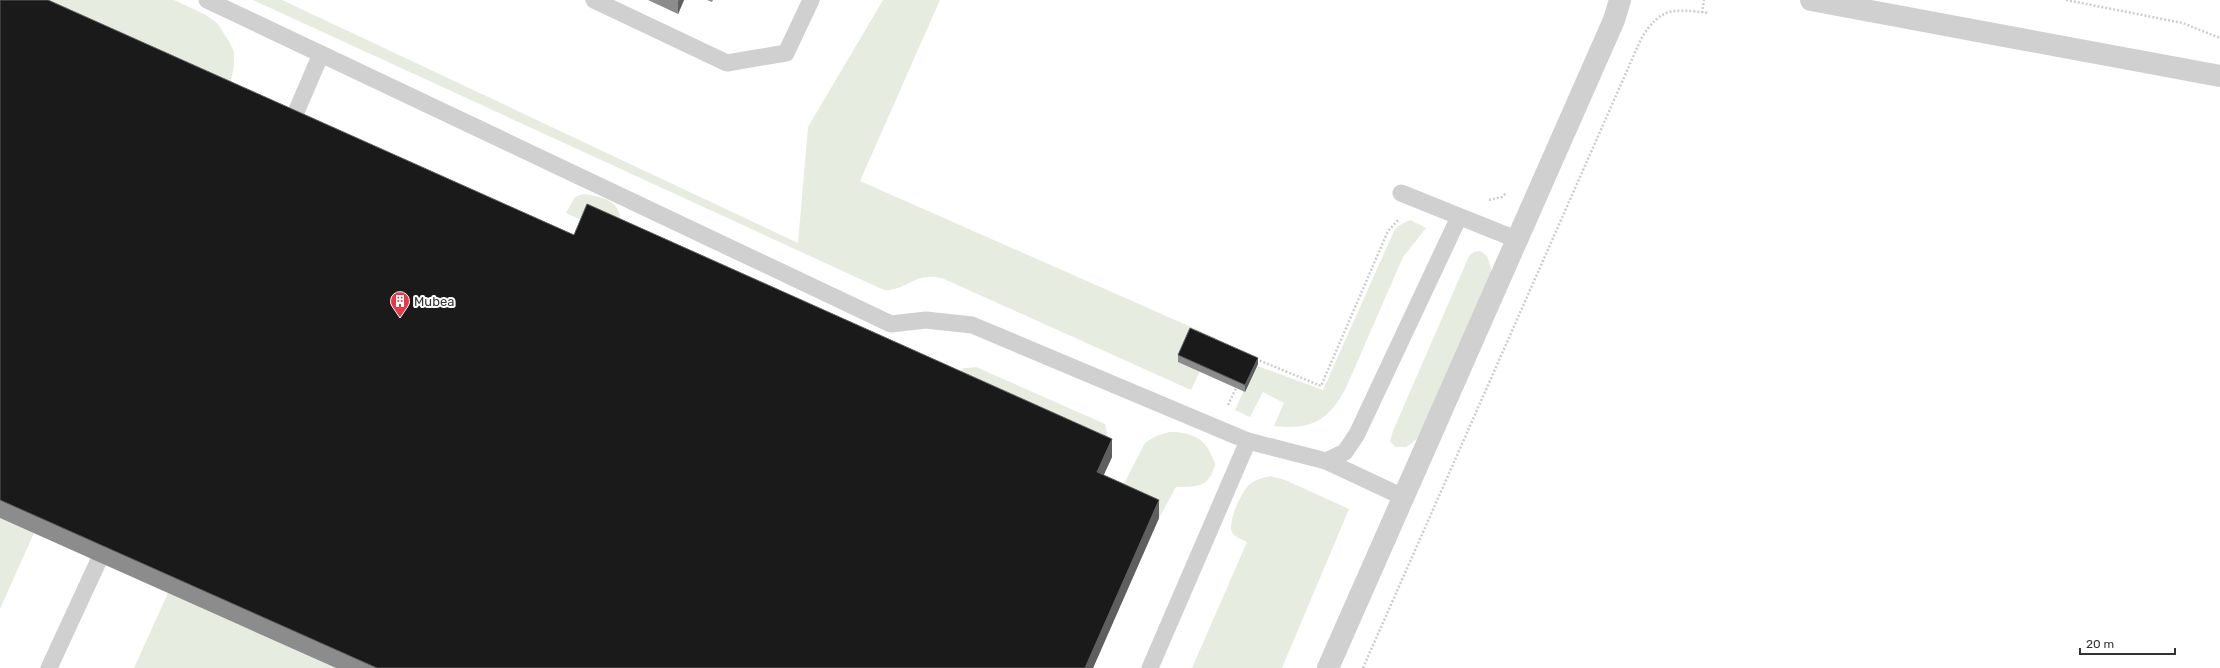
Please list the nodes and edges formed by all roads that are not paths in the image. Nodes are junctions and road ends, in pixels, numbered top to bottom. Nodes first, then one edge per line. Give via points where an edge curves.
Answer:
1 (207, 0) edge
2 (594, 0) edge
3 (811, 0) edge
4 (1620, 0) edge
5 (1811, 0) edge
6 (1874, 6) edge
7 (321, 54) junction
8 (2220, 76) edge
9 (290, 126) edge
10 (1401, 193) dead end
11 (1459, 216) junction
12 (1518, 240) junction
13 (1248, 440) junction
14 (1326, 462) junction
15 (1403, 497) junction
16 (98, 562) edge
17 (49, 668) edge
18 (1150, 668) edge
19 (1328, 668) edge

1 - 7 lane
2 - 3 lane via 727,63 786,53
4 - 12 street via 1614,20
5 - 6 street
6 - 8 street
7 - 9 lane
7 - 13 lane via 891,324 926,320 972,325
10 - 11 lane
11 - 12 lane
11 - 14 lane via 1356,434 1345,452
12 - 15 street
13 - 14 lane
13 - 18 lane
14 - 15 lane
15 - 19 street
16 - 17 lane

